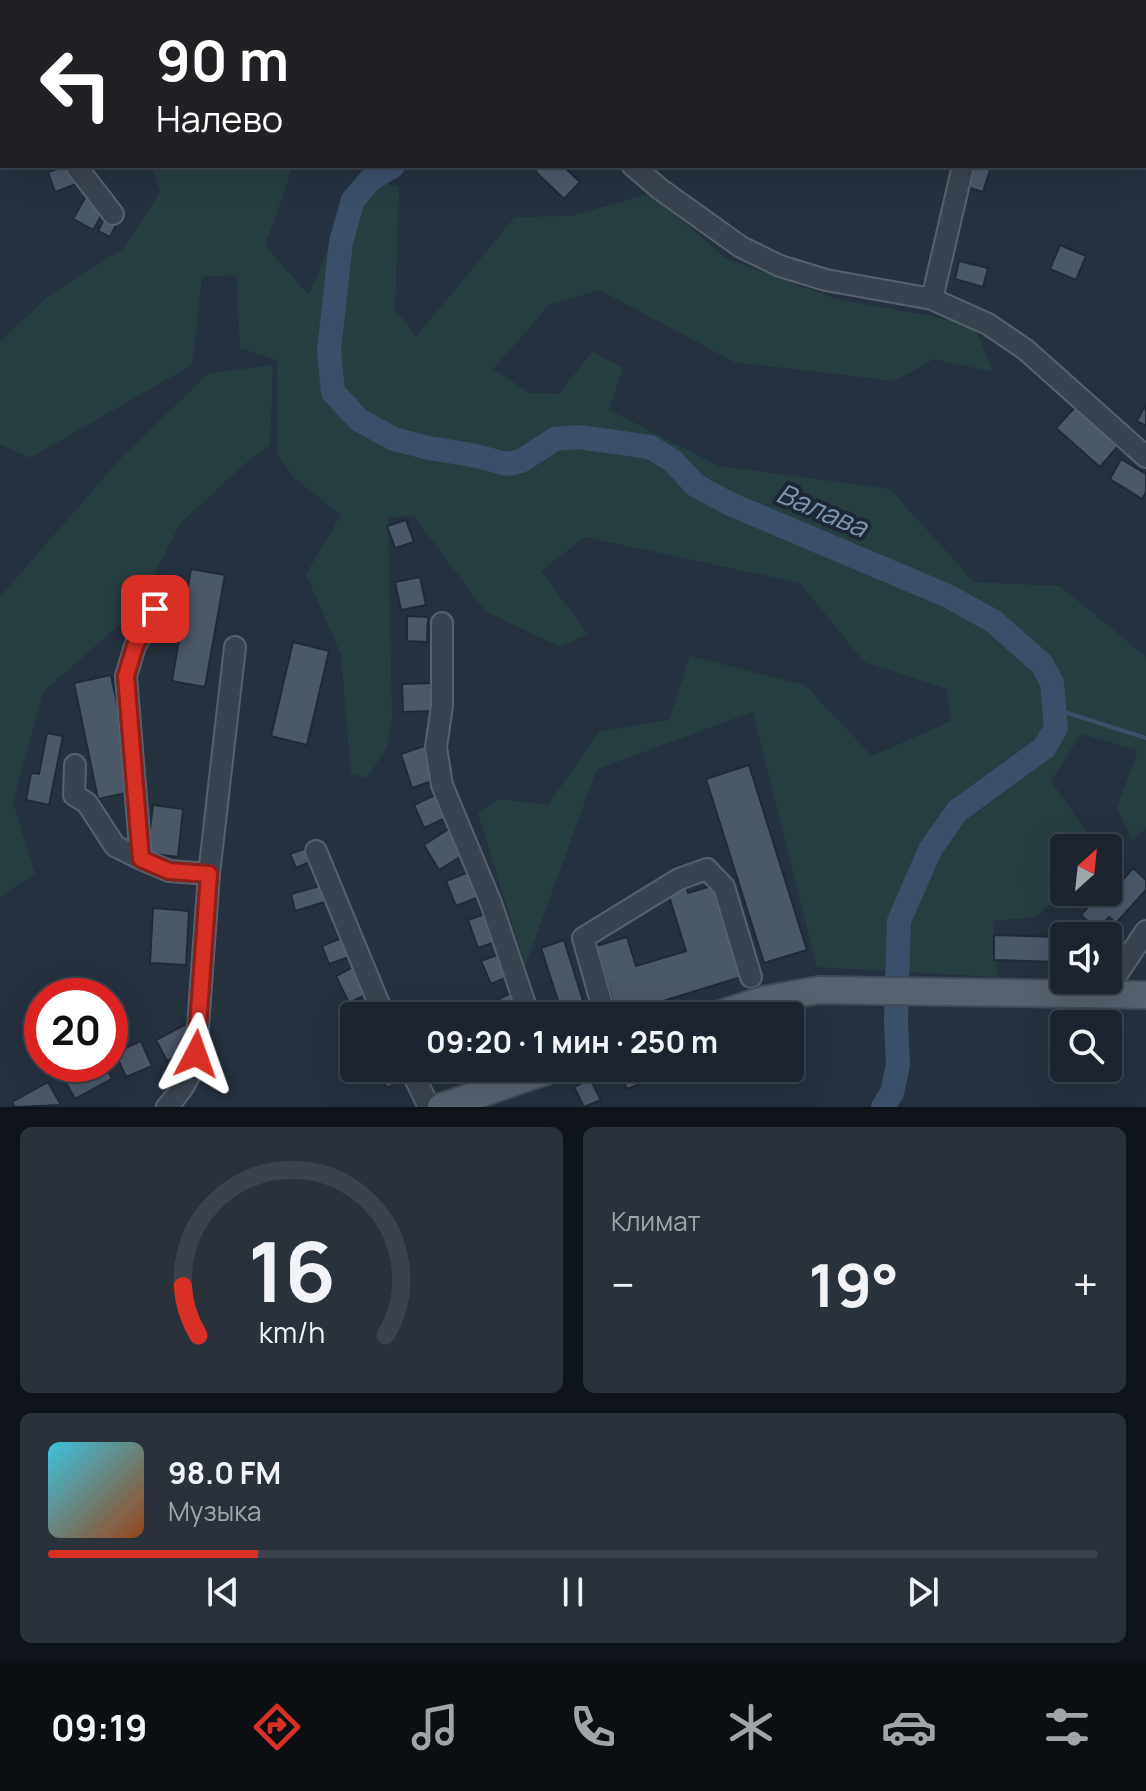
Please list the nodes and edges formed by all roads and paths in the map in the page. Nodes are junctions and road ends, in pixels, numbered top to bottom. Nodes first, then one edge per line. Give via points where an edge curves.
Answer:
1 (78, 168) edge
2 (635, 168) edge
3 (963, 168) edge
4 (113, 214) dead end
5 (932, 299) junction
6 (1146, 457) edge
7 (155, 609) dead end
8 (442, 623) dead end
9 (235, 647) dead end
10 (75, 765) dead end
11 (316, 851) dead end
12 (141, 859) junction
13 (209, 874) junction
14 (1146, 931) edge
15 (751, 977) dead end
16 (1103, 995) junction
17 (1146, 995) edge
18 (378, 1002) edge
19 (524, 1002) edge
20 (601, 1002) edge
21 (765, 1002) edge
22 (417, 1082) edge
23 (513, 1082) edge
24 (167, 1107) edge
25 (429, 1107) edge
26 (441, 1107) edge

1 - 4 street
2 - 5 street via 741,247 780,266
3 - 5 street
5 - 6 street via 988,324 1026,350
7 - 12 street via 126,676
8 - 19 street via 442,706 436,747 442,785
9 - 13 street
10 - 12 street via 74,795 87,803 115,846
11 - 18 street
12 - 13 street via 169,871
13 - 24 street via 196,1054 183,1089
14 - 16 street
15 - 20 street via 724,887 707,869 679,879 583,938
16 - 17 main road
16 - 21 main road via 853,989
22 - 25 street
23 - 26 main road

